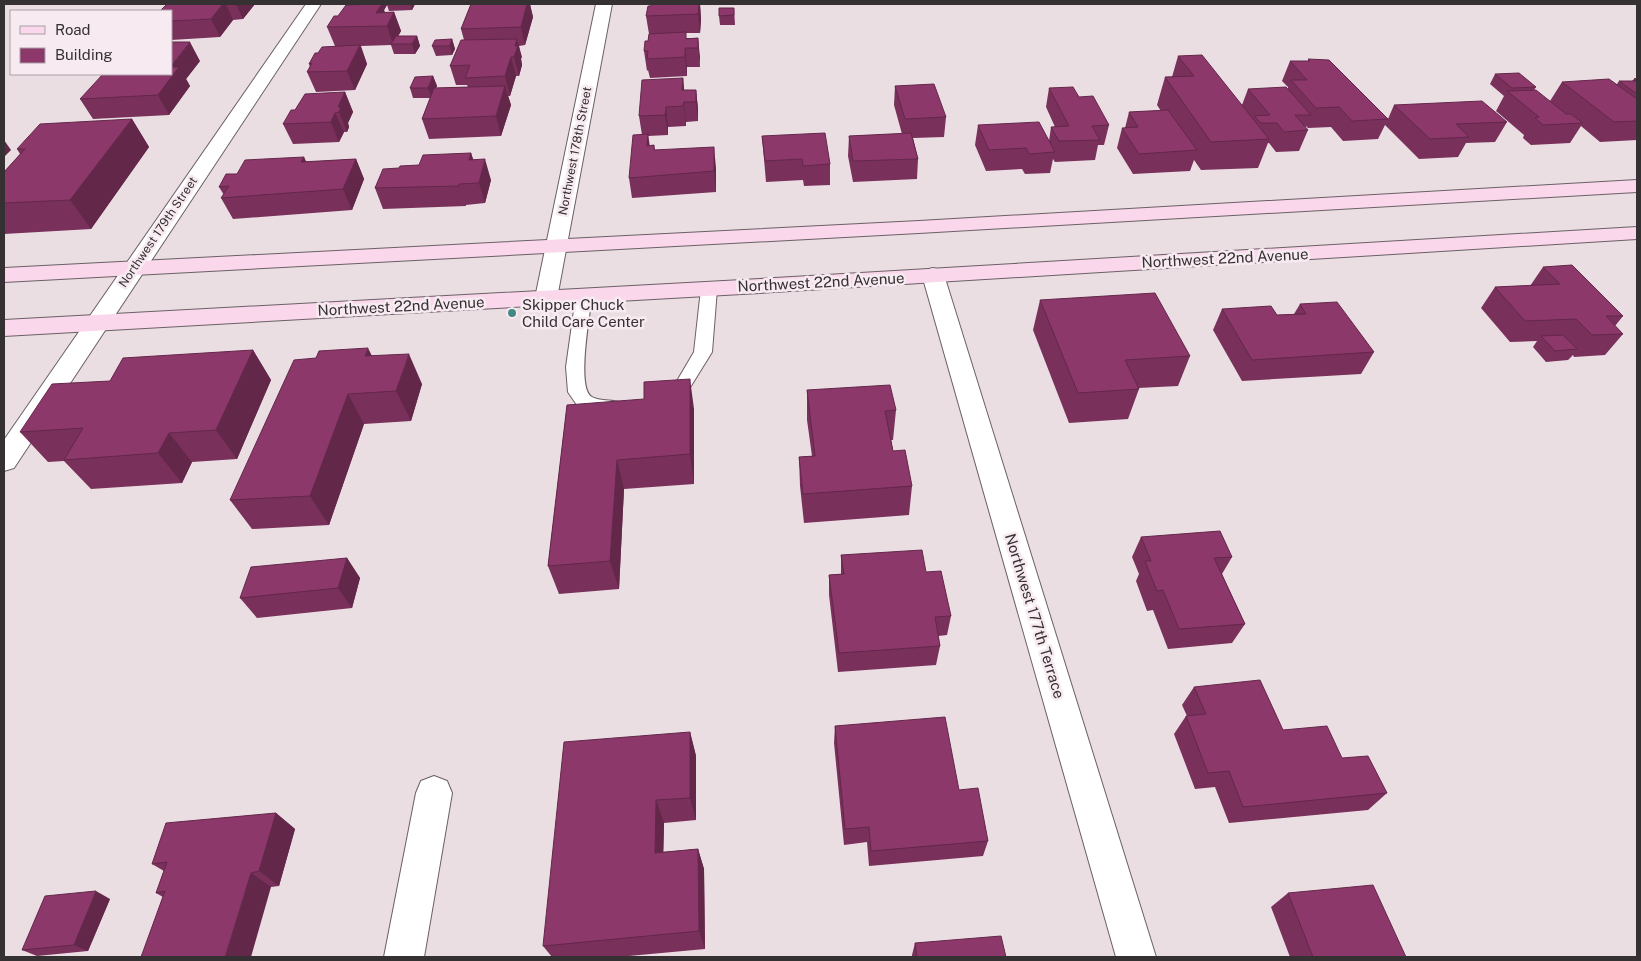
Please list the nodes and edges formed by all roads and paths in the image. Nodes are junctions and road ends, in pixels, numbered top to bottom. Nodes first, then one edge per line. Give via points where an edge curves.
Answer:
1 (313, 4) edge
2 (604, 4) edge
3 (1637, 186) edge
4 (1637, 233) edge
5 (556, 246) junction
6 (133, 267) junction
7 (4, 275) edge
8 (933, 276) junction
9 (709, 289) junction
10 (584, 296) junction
11 (546, 298) junction
12 (99, 322) junction
13 (4, 328) edge
14 (655, 403) edge
15 (631, 406) edge
16 (4, 461) edge
17 (434, 793) dead end
18 (404, 957) edge
19 (1136, 957) edge

1 - 6 street, Northwest 179th Street
2 - 5 street, Northwest 178th Street
3 - 5 main road
4 - 8 main road, Northwest 22nd Avenue
5 - 6 main road
5 - 11 street, Northwest 178th Street
6 - 7 main road
6 - 12 street, Northwest 179th Street
8 - 9 main road, Northwest 22nd Avenue
8 - 19 street, Northwest 177th Terrace
9 - 10 main road, Northwest 22nd Avenue
9 - 14 lane via 704,352 680,390
10 - 11 main road, Northwest 22nd Avenue
10 - 15 lane via 575,367 577,392 586,404 614,408
11 - 12 main road, Northwest 22nd Avenue
12 - 13 main road, Northwest 22nd Avenue
12 - 16 street, Northwest 179th Street
17 - 18 street

